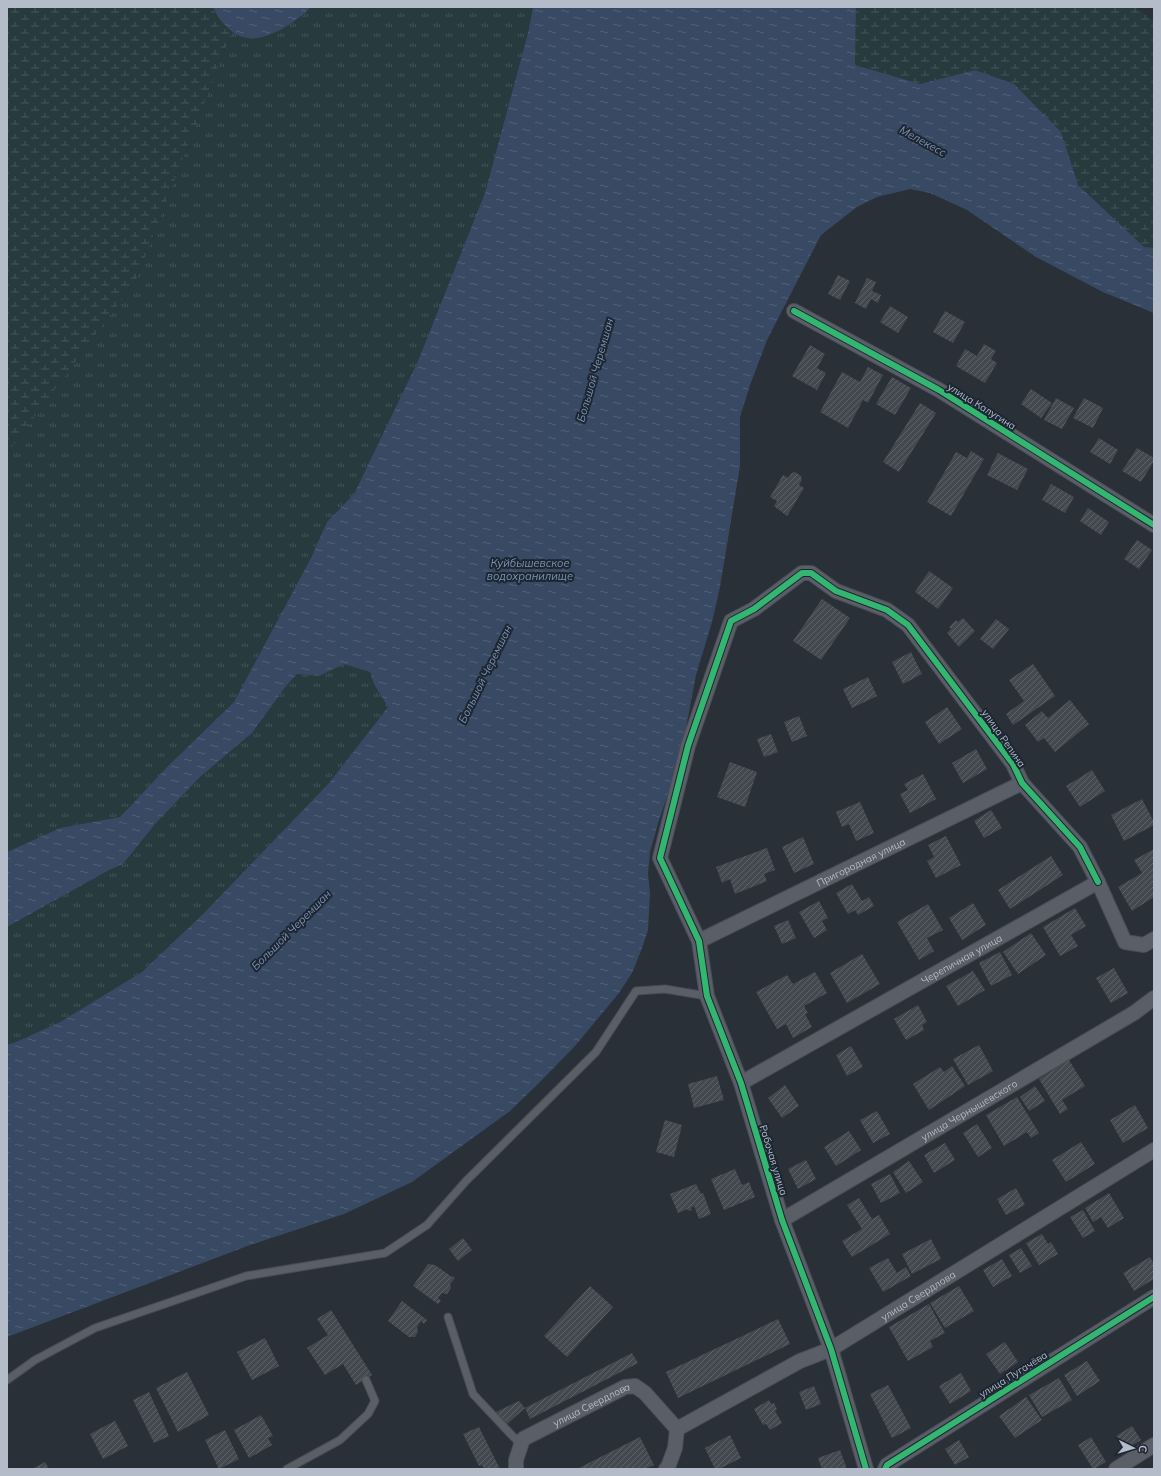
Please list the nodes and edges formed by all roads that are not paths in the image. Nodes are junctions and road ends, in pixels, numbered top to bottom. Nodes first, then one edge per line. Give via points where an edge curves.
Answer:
1 (794, 311) dead end
2 (1154, 525) edge
3 (1022, 783) junction
4 (660, 858) joint
5 (1098, 882) junction
6 (1154, 939) edge
7 (699, 940) junction
8 (707, 996) junction
9 (1154, 998) edge
10 (741, 1083) junction
11 (1154, 1150) edge
12 (782, 1220) junction
13 (1154, 1297) edge
14 (448, 1317) dead end
15 (831, 1349) junction
16 (7, 1380) edge
17 (366, 1380) dead end
18 (677, 1429) junction
19 (521, 1445) junction
20 (1154, 1445) edge
21 (287, 1469) edge
22 (516, 1469) edge
23 (666, 1469) edge
24 (866, 1469) edge
25 (885, 1469) edge
26 (1116, 1469) edge

1 - 2 street, улица Калугина via 939,390
3 - 4 street, улица Репина via 1013,764 908,625 887,610 836,591 811,573 802,573 754,609 731,621 688,746
3 - 5 street, улица Репина via 1080,847
3 - 7 street, Пригородная улица
4 - 7 street, Рабочая улица
5 - 6 street via 1125,942 1144,945
5 - 10 street, Черепичная улица
7 - 8 street, Рабочая улица
8 - 10 street, Рабочая улица
8 - 16 lane via 665,989 636,991 596,1052 466,1181 427,1225 385,1252 246,1276 95,1328 35,1360
9 - 12 street, улица Чернышевского via 1134,1013
10 - 12 street, Рабочая улица
11 - 15 street, улица Свердлова
12 - 15 street, Рабочая улица
13 - 25 street, улица Пугачёва
14 - 19 lane via 472,1394
15 - 18 street, улица Свердлова via 800,1361
15 - 24 street, Рабочая улица
17 - 21 lane via 375,1401 368,1414 340,1440
18 - 19 street, улица Свердлова via 645,1393 635,1386 625,1387 523,1439
18 - 23 street via 676,1448
19 - 22 street
20 - 26 street

